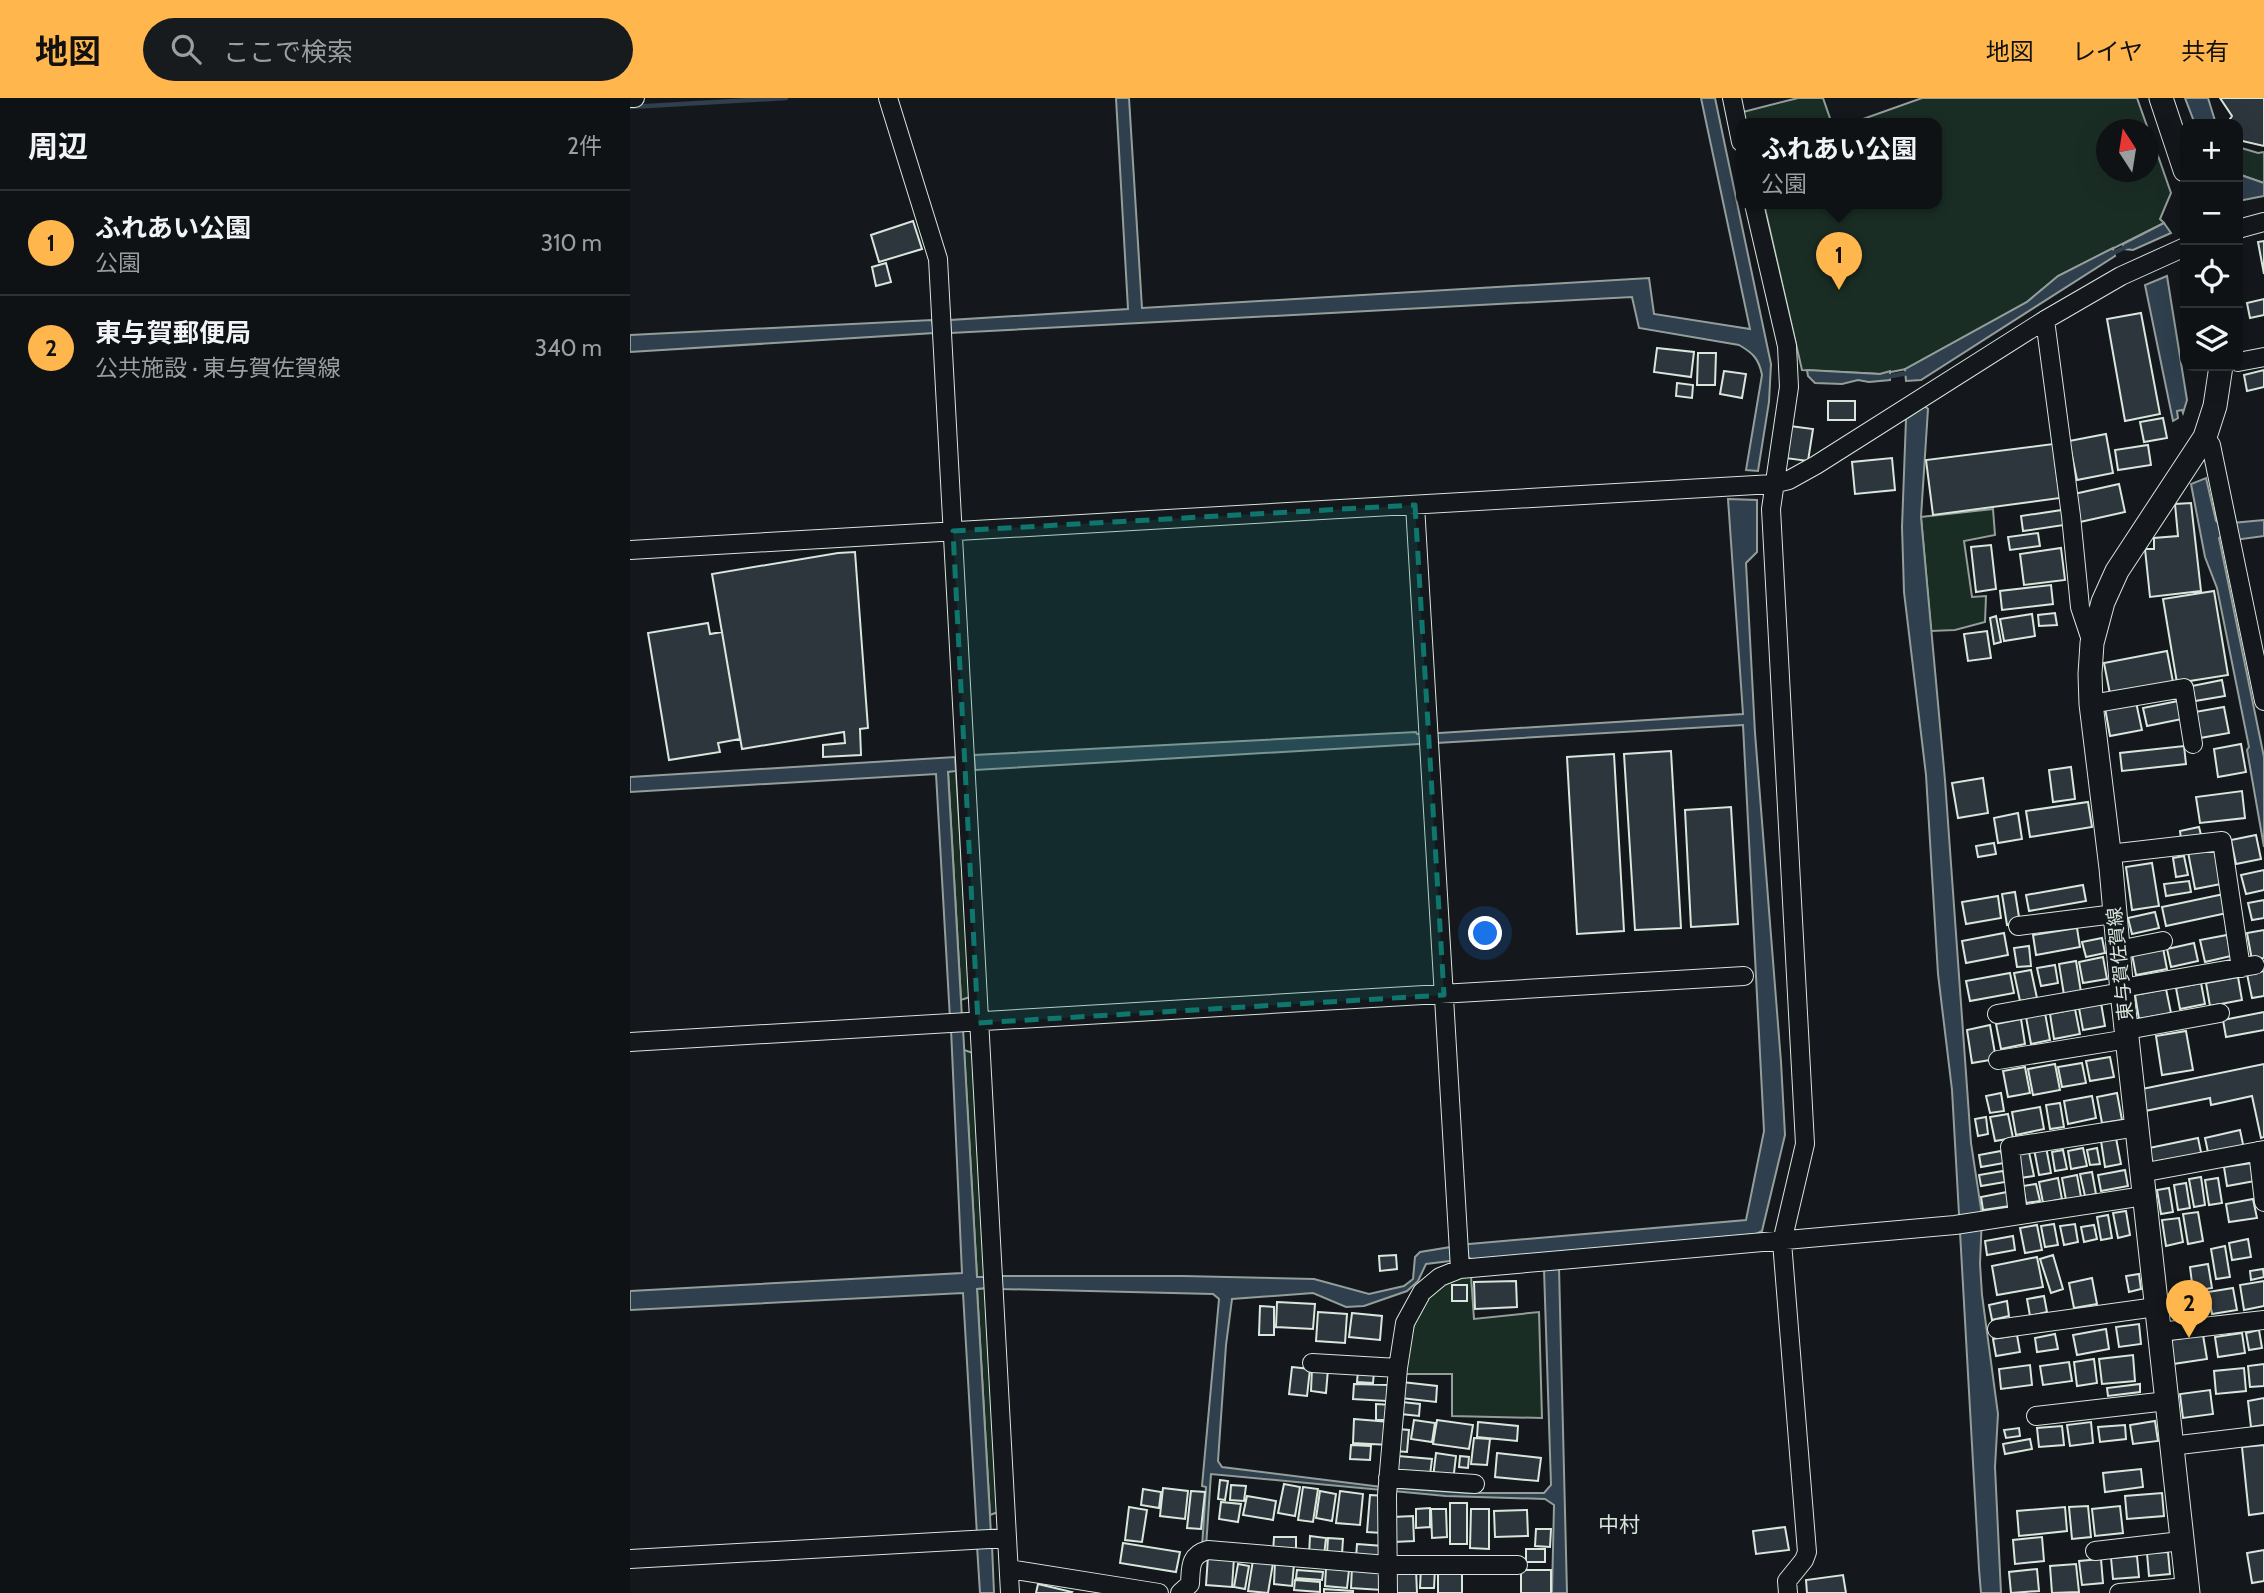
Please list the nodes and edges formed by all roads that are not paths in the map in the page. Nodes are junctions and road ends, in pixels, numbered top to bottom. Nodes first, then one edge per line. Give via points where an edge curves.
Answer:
1 (888, 98) edge
2 (1732, 98) edge
3 (2161, 98) edge
4 (1736, 118) edge
5 (2180, 155) edge
6 (1755, 209) edge
7 (2264, 222) edge
8 (2243, 228) edge
9 (2180, 249) edge
10 (2045, 320) junction
11 (2264, 357) edge
12 (2243, 361) edge
13 (2220, 371) edge
14 (2205, 437) junction
15 (1773, 484) junction
16 (1415, 505) junction
17 (953, 531) junction
18 (630, 550) edge
19 (2092, 643) junction
20 (2263, 690) edge
21 (2091, 704) junction
22 (2193, 744) dead end
23 (2109, 855) junction
24 (2115, 914) junction
25 (2018, 926) dead end
26 (2163, 942) dead end
27 (2118, 950) junction
28 (1744, 976) dead end
29 (2122, 990) junction
30 (1444, 995) junction
31 (2220, 1013) dead end
32 (1997, 1014) dead end
33 (964, 1024) junction
34 (2127, 1034) junction
35 (630, 1042) edge
36 (1998, 1060) dead end
37 (2137, 1127) junction
38 (2261, 1151) edge
39 (2143, 1184) junction
40 (2264, 1202) edge
41 (2018, 1215) junction
42 (1782, 1242) junction
43 (1459, 1256) junction
44 (2156, 1307) junction
45 (2264, 1320) edge
46 (1997, 1329) dead end
47 (2160, 1332) junction
48 (1312, 1363) dead end
49 (1398, 1368) junction
50 (2167, 1401) junction
51 (2036, 1416) dead end
52 (2264, 1435) edge
53 (2172, 1446) junction
54 (1475, 1484) dead end
55 (1388, 1486) junction
56 (992, 1539) junction
57 (2181, 1541) junction
58 (2095, 1551) dead end
59 (630, 1559) edge
60 (1387, 1565) junction
61 (1518, 1565) dead end
62 (1009, 1569) junction
63 (2188, 1590) edge
64 (1010, 1593) edge
65 (1159, 1593) edge
66 (1180, 1593) edge
67 (1388, 1593) edge
68 (1788, 1593) edge
69 (2119, 1593) edge

1 - 17 street via 938,259
2 - 4 street
3 - 5 main road
6 - 15 street via 1787,346 1789,384
7 - 8 street
9 - 10 street via 2121,276
10 - 15 street via 1790,480
10 - 19 street via 2080,607
11 - 12 street
13 - 14 main road, 東与賀佐賀線
14 - 19 main road, 東与賀佐賀線 via 2117,571
14 - 20 street via 2211,445
15 - 16 street
15 - 42 street via 1772,538 1805,1144
16 - 17 street
16 - 30 street
17 - 18 street
17 - 33 street via 966,776
19 - 21 main road, 東与賀佐賀線
21 - 22 street via 2184,688
21 - 23 main road, 東与賀佐賀線
23 - 24 main road, 東与賀佐賀線
23 - 29 street via 2222,841 2248,966
24 - 25 street
24 - 27 main road, 東与賀佐賀線
26 - 27 street
27 - 29 main road, 東与賀佐賀線
28 - 30 street
29 - 32 street
29 - 34 main road, 東与賀佐賀線
30 - 33 street
30 - 43 street
31 - 34 street
33 - 35 street
33 - 56 street
34 - 36 street
34 - 37 main road, 東与賀佐賀線
37 - 39 main road, 東与賀佐賀線
37 - 41 street via 2010,1147
38 - 39 street
38 - 40 street
39 - 41 street
39 - 44 main road, 東与賀佐賀線
41 - 42 street
42 - 43 street
42 - 68 street via 1807,1552 1787,1581
43 - 49 street via 1422,1292 1405,1323
44 - 46 street
44 - 47 main road, 東与賀佐賀線
45 - 47 street
47 - 50 main road, 東与賀佐賀線
48 - 49 street
49 - 55 street
50 - 51 street
50 - 53 main road, 東与賀佐賀線
52 - 53 street
53 - 57 main road, 東与賀佐賀線
54 - 55 street
55 - 60 street
56 - 59 street
56 - 62 street
57 - 58 street
57 - 63 main road, 東与賀佐賀線
60 - 61 street
60 - 66 street via 1208,1550 1192,1560 1189,1584
60 - 67 street
62 - 64 street
62 - 65 street
63 - 69 street

